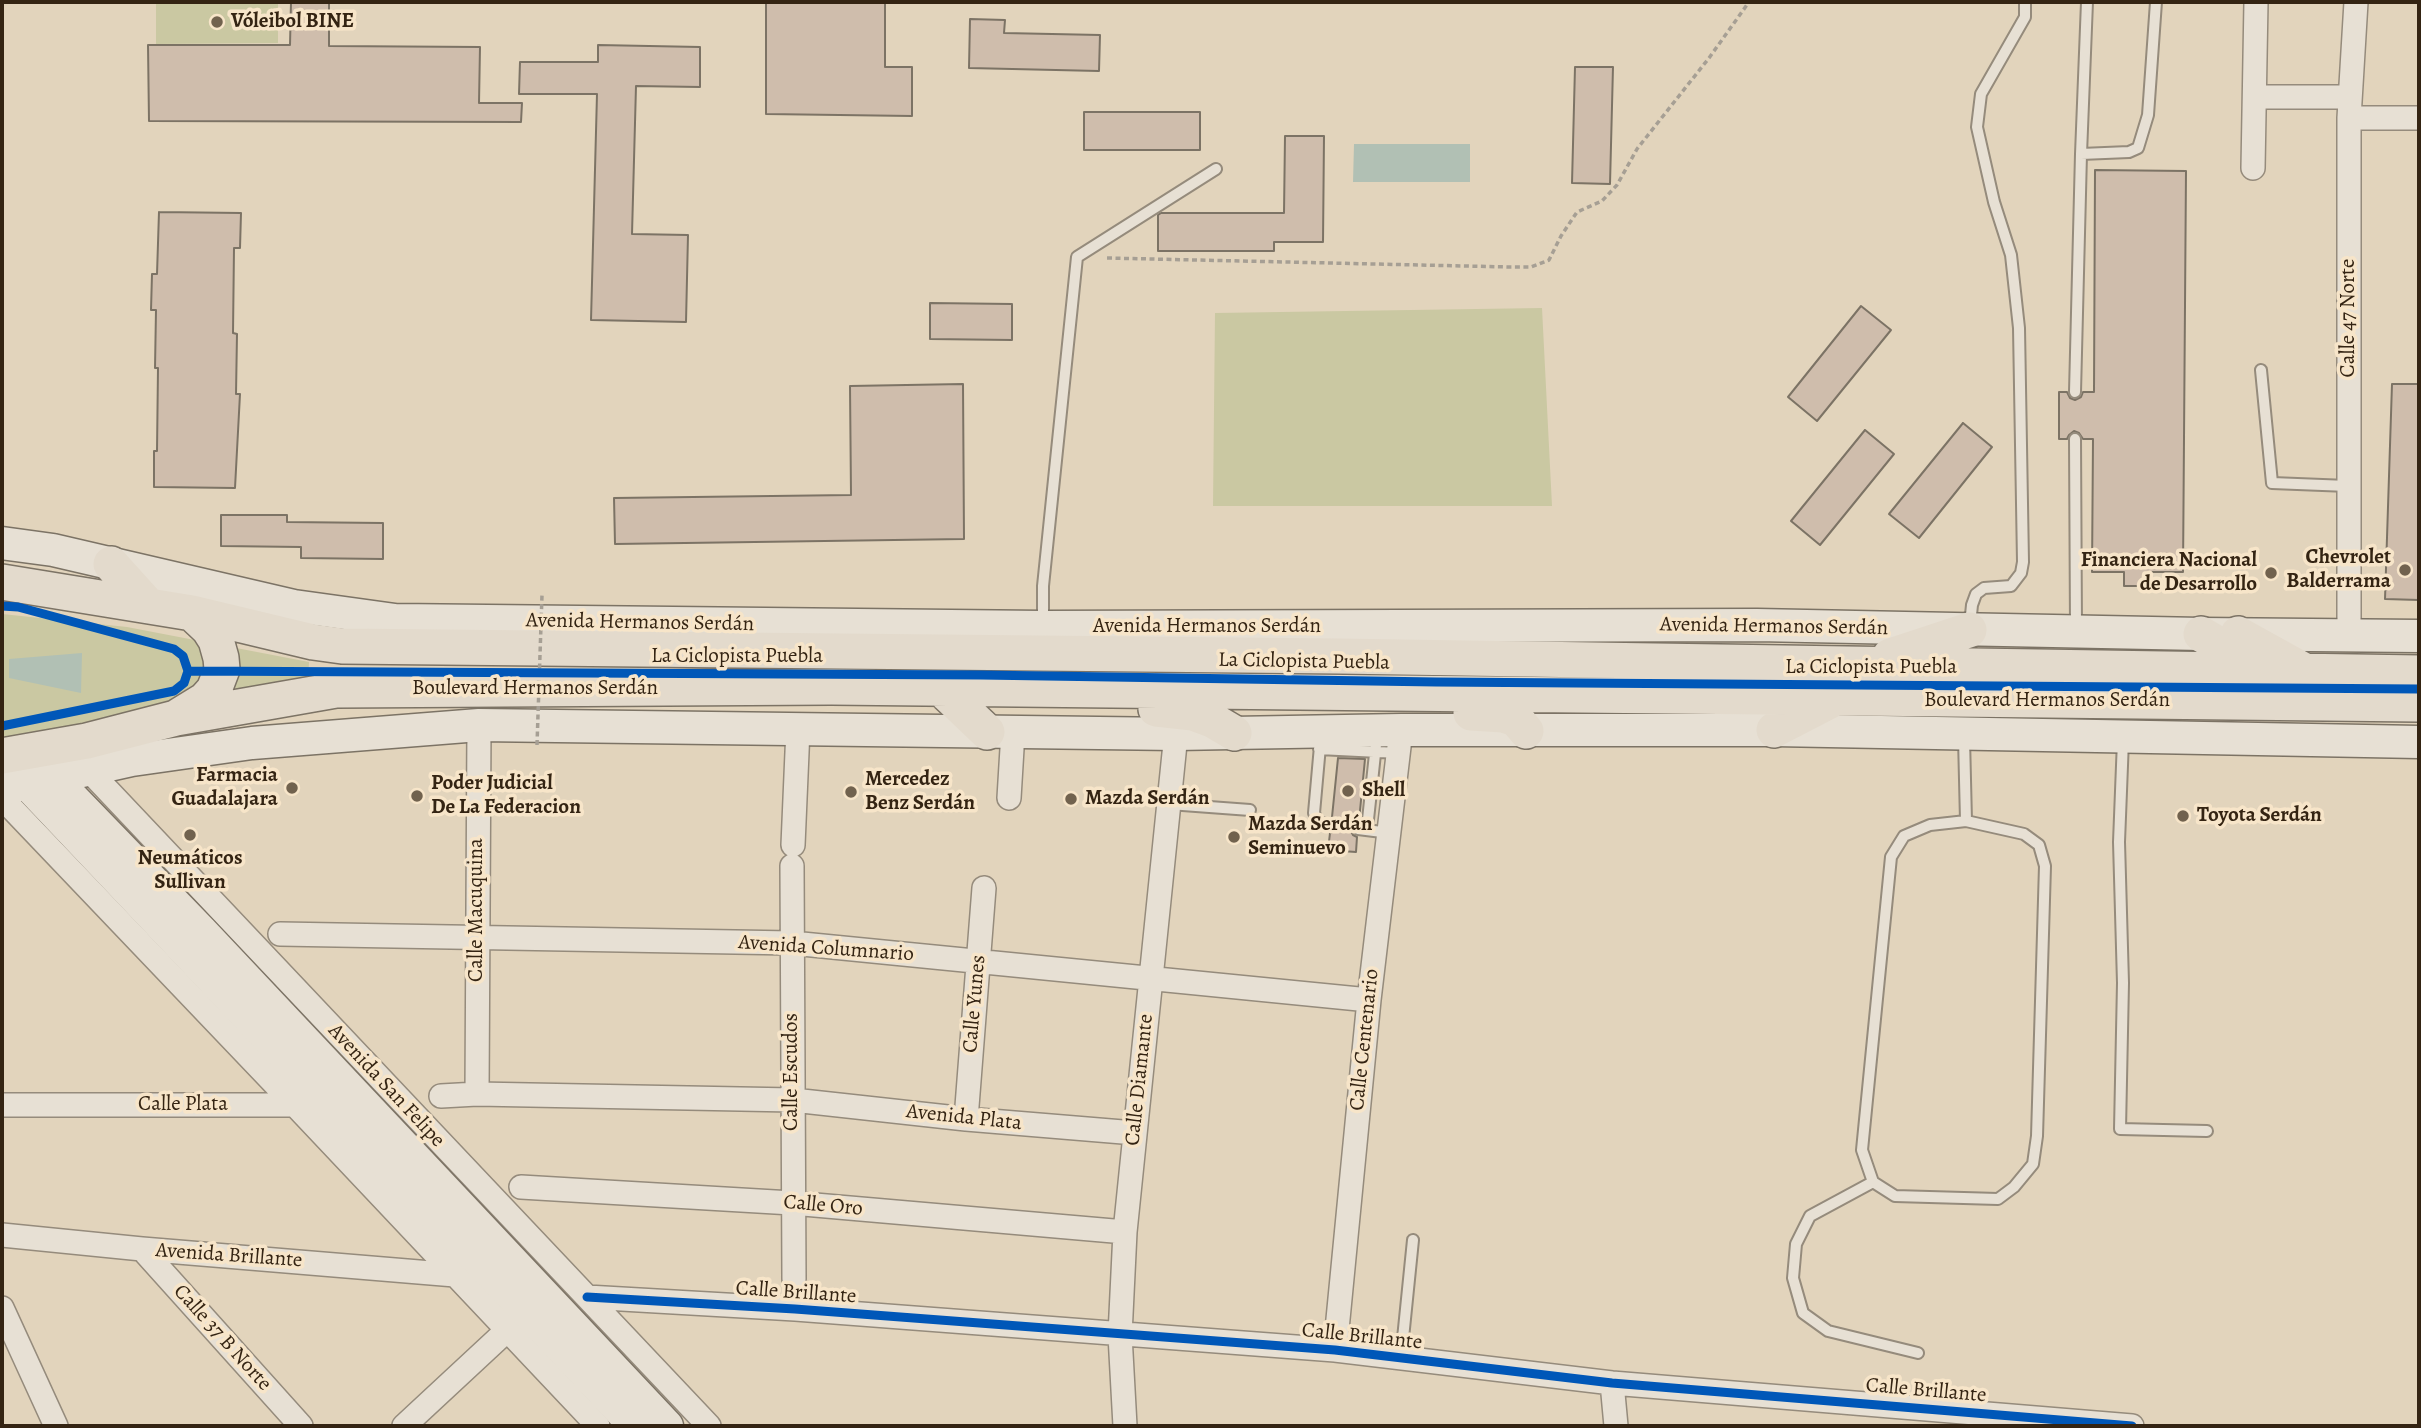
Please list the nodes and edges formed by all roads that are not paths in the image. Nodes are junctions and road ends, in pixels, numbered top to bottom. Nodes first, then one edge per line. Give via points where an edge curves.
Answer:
1 (2025, 2) edge
2 (2087, 2) edge
3 (2156, 2) edge
4 (2256, 2) edge
5 (2356, 2) edge
6 (2256, 97) junction
7 (2349, 107) junction
8 (2419, 118) edge
9 (2081, 154) junction
10 (2253, 168) dead end
11 (1216, 169) dead end
12 (2261, 370) dead end
13 (2076, 392) dead end
14 (2075, 439) dead end
15 (2348, 486) junction
16 (2, 543) edge
17 (111, 564) junction
18 (2, 582) edge
19 (148, 606) junction
20 (192, 613) junction
21 (1043, 628) junction
22 (1969, 630) junction
23 (2076, 632) junction
24 (2201, 634) junction
25 (2238, 634) junction
26 (2348, 634) junction
27 (2419, 635) edge
28 (1863, 665) junction
29 (2264, 671) junction
30 (2306, 672) junction
31 (2419, 673) edge
32 (942, 689) junction
33 (1107, 691) junction
34 (1388, 694) junction
35 (1832, 699) junction
36 (2321, 704) junction
37 (2419, 704) edge
38 (176, 718) junction
39 (479, 724) junction
40 (798, 729) junction
41 (1774, 730) junction
42 (1527, 731) junction
43 (1000, 732) junction
44 (1234, 733) junction
45 (1176, 734) junction
46 (1964, 735) junction
47 (2123, 737) junction
48 (1320, 740) junction
49 (2322, 740) junction
50 (1388, 742) junction
51 (2419, 742) edge
52 (23, 770) edge
53 (89, 770) junction
54 (1009, 798) dead end
55 (1169, 804) junction
56 (1250, 810) dead end
57 (1966, 821) junction
58 (1331, 825) dead end
59 (1390, 833) junction
60 (984, 888) dead end
61 (280, 934) dead end
62 (477, 937) junction
63 (792, 943) junction
64 (979, 961) junction
65 (1151, 978) junction
66 (1369, 1000) junction
67 (477, 1094) junction
68 (441, 1096) dead end
69 (793, 1100) junction
70 (2, 1105) edge
71 (295, 1105) junction
72 (331, 1105) junction
73 (365, 1105) junction
74 (965, 1119) junction
75 (2207, 1131) dead end
76 (1135, 1133) junction
77 (1873, 1182) junction
78 (521, 1187) dead end
79 (792, 1203) junction
80 (1125, 1232) junction
81 (2, 1235) edge
82 (1413, 1240) dead end
83 (142, 1249) junction
84 (456, 1275) junction
85 (794, 1279) dead end
86 (587, 1297) junction
87 (2, 1308) edge
88 (526, 1312) junction
89 (1120, 1335) junction
90 (1335, 1350) junction
91 (1918, 1353) dead end
92 (1401, 1358) junction
93 (1612, 1383) junction
94 (56, 1426) edge
95 (301, 1426) edge
96 (404, 1426) edge
97 (598, 1426) edge
98 (635, 1426) edge
99 (667, 1426) edge
100 (709, 1426) edge
101 (1125, 1426) edge
102 (1616, 1426) edge
103 (2126, 1426) edge

1 - 22 lane via 2025,17 1981,94 1978,127 2011,255 2019,328 2023,562 2011,586 1984,588 1976,594
2 - 9 lane
3 - 9 lane via 2148,115 2138,148
4 - 6 street
5 - 7 street, Calle 47 Norte
6 - 7 street
6 - 10 street
7 - 8 street
7 - 15 street, Calle 47 Norte
9 - 13 lane
11 - 21 lane via 1077,257 1043,586
12 - 15 lane via 2272,483
14 - 23 lane
15 - 26 street, Calle 47 Norte
16 - 17 main road, Avenida Hermanos Serdán
17 - 19 main road
17 - 21 main road, Avenida Hermanos Serdán via 294,606 395,620
18 - 19 main road, Boulevard Hermanos Serdán
19 - 20 main road, Boulevard Hermanos Serdán
20 - 28 main road, Boulevard Hermanos Serdán via 342,646
20 - 38 main road via 216,640 222,669 205,701
21 - 22 main road, Avenida Hermanos Serdán via 1757,625
22 - 23 main road, Avenida Hermanos Serdán
22 - 28 main road
23 - 24 main road, Avenida Hermanos Serdán
24 - 25 main road, Avenida Hermanos Serdán
24 - 29 main road
25 - 26 main road, Avenida Hermanos Serdán
25 - 30 main road
26 - 27 main road, Avenida Hermanos Serdán
28 - 29 main road, Boulevard Hermanos Serdán
29 - 30 main road, Boulevard Hermanos Serdán
30 - 31 main road, Boulevard Hermanos Serdán
32 - 33 main road, Boulevard Hermanos Serdán
32 - 38 main road, Boulevard Hermanos Serdán via 337,690
32 - 43 main road
33 - 34 main road, Boulevard Hermanos Serdán
33 - 44 main road via 1130,705 1193,713
34 - 35 main road, Boulevard Hermanos Serdán
34 - 42 main road via 1399,705 1415,710 1503,715 1516,719
35 - 36 main road, Boulevard Hermanos Serdán
35 - 41 main road
36 - 37 main road, Boulevard Hermanos Serdán
36 - 49 main road
38 - 52 main road, Boulevard Hermanos Serdán
39 - 40 main road
39 - 53 main road via 252,743
39 - 62 street, Calle Macuquina
40 - 43 main road
40 - 63 street, Calle Escudos
41 - 42 main road
41 - 46 main road
42 - 50 main road
43 - 45 main road
43 - 54 street
44 - 45 main road
44 - 48 main road
45 - 55 street, Calle Diamante
46 - 47 main road
46 - 57 lane
47 - 49 main road
47 - 75 lane via 2120,1129
48 - 50 main road
48 - 58 lane via 1315,818
49 - 51 main road
50 - 59 street, Calle Centenario
50 - 59 lane via 1362,829
52 - 53 main road
52 - 71 street, Avenida San Felipe
52 - 72 main road, Avenida San Felipe
52 - 73 main road, Avenida San Felipe via 202,932
53 - 86 street, Avenida San Felipe
55 - 56 lane
55 - 65 street, Calle Diamante
57 - 77 lane via 1930,825 1904,836 1891,857 1862,1150
57 - 77 lane via 2024,834 2039,845 2045,866 2033,1164 1998,1199 1895,1196
59 - 66 street, Calle Centenario
60 - 64 street, Calle Yunes
61 - 62 street, Avenida Columnario
62 - 63 street, Avenida Columnario
62 - 67 street, Calle Macuquina
63 - 64 street, Avenida Columnario
63 - 69 street, Calle Escudos
64 - 65 street, Avenida Columnario
64 - 74 street, Calle Yunes
65 - 66 street, Avenida Columnario
65 - 76 street, Calle Diamante
66 - 90 street, Calle Centenario
67 - 68 street
67 - 69 street
69 - 74 street, Avenida Plata
69 - 79 street, Calle Escudos
70 - 71 street, Calle Plata
71 - 72 street, Calle Plata
71 - 84 street, Avenida San Felipe
72 - 73 street, Calle Plata
72 - 88 main road, Avenida San Felipe
73 - 88 main road, Avenida San Felipe
74 - 76 street, Avenida Plata
76 - 80 street, Calle Diamante
77 - 91 lane via 1810,1216 1796,1244 1793,1278 1803,1313 1828,1331
78 - 79 street, Calle Oro
79 - 80 street, Calle Oro
79 - 85 street, Calle Escudos
80 - 89 street, Calle Diamante
81 - 83 street, Avenida Brillante
82 - 92 lane
83 - 84 street, Avenida Brillante
83 - 95 street, Calle 37 B Norte
84 - 88 street, Avenida San Felipe
86 - 89 street, Calle Brillante
86 - 100 street, Avenida San Felipe
87 - 94 street
88 - 96 street
88 - 97 street, Avenida San Felipe
88 - 98 main road, Avenida San Felipe
88 - 99 main road, Avenida San Felipe
89 - 90 street, Calle Brillante
89 - 101 street, Calle Diamante
90 - 92 street, Calle Brillante
92 - 93 street, Calle Brillante
93 - 102 street
93 - 103 street, Calle Brillante

